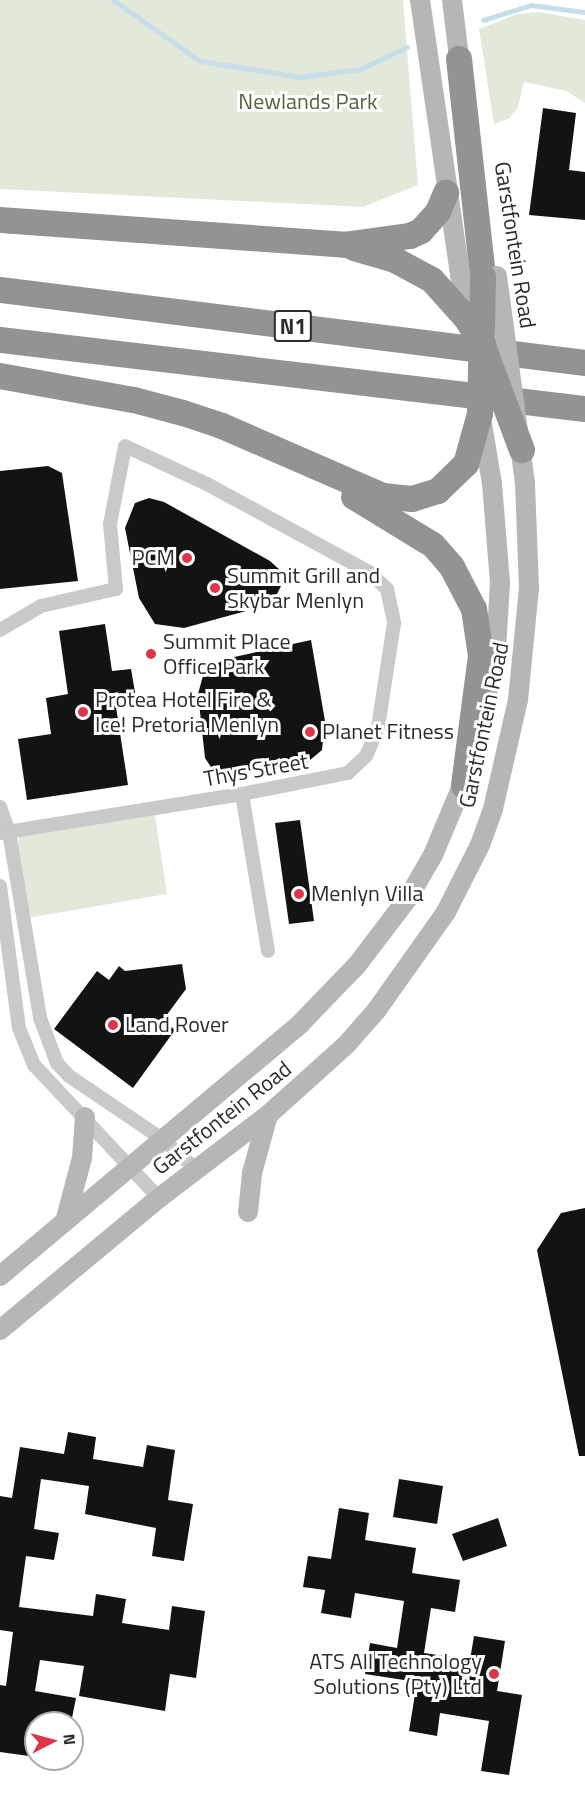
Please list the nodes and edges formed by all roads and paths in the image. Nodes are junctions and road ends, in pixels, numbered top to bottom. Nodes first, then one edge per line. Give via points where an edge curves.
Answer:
1 (420, 0) edge
2 (452, 0) edge
3 (459, 59) joint
4 (446, 194) junction
5 (0, 220) edge
6 (345, 245) junction
7 (490, 277) junction
8 (0, 290) edge
9 (467, 319) junction
10 (0, 340) edge
11 (484, 349) junction
12 (585, 363) edge
13 (0, 376) edge
14 (555, 405) junction
15 (585, 409) edge
16 (480, 414) junction
17 (585, 414) edge
18 (269, 447) junction
19 (522, 450) junction
20 (0, 630) edge
21 (464, 786) junction
22 (242, 794) junction
23 (0, 807) edge
24 (5, 833) edge
25 (0, 886) edge
26 (268, 951) dead end
27 (268, 1116) junction
28 (85, 1117) junction
29 (162, 1138) junction
30 (128, 1165) junction
31 (196, 1169) junction
32 (159, 1198) junction
33 (248, 1212) dead end
34 (66, 1218) junction
35 (0, 1276) edge
36 (0, 1330) edge

1 - 4 main road, Garstfontein Road
2 - 3 main road
3 - 7 highway
4 - 6 highway via 434,218 421,231
4 - 9 main road, Garstfontein Road, bridge
5 - 6 highway
6 - 9 highway, bridge via 395,260 432,280
7 - 11 highway, bridge
7 - 19 main road, Garstfontein Road, bridge
8 - 12 highway, N1
9 - 11 highway, bridge
9 - 16 main road, Garstfontein Road, bridge
10 - 14 highway, N1
11 - 16 highway, bridge
11 - 19 highway, bridge
13 - 18 highway via 154,405 222,426
14 - 15 highway, N1
14 - 17 highway
16 - 18 highway, bridge via 466,464 438,491 399,499 365,489
16 - 21 main road, Garstfontein Road, bridge via 492,484 500,582 496,650
18 - 21 highway via 433,545 468,592 481,656
19 - 27 main road, Garstfontein Road, bridge via 529,588 527,638 502,776 480,845 446,912 376,1011 346,1045
20 - 22 street, Thys Street via 41,606 116,589 110,524 125,446 207,484 369,572 381,581 392,598 394,623 378,728 366,756 348,773
21 - 29 main road, Garstfontein Road via 433,855 383,934 300,1024
22 - 24 street, Thys Street
22 - 26 street
23 - 24 street
24 - 29 street via 49,1048 69,1076
25 - 28 street via 19,1028 26,1048 34,1065
27 - 31 main road, Garstfontein Road
27 - 33 main road via 252,1173
28 - 30 street
28 - 34 main road via 82,1158
29 - 30 main road, Garstfontein Road
29 - 31 street
30 - 32 street
30 - 34 main road, Garstfontein Road
31 - 32 main road, Garstfontein Road
32 - 36 main road, Garstfontein Road
34 - 35 main road, Garstfontein Road

